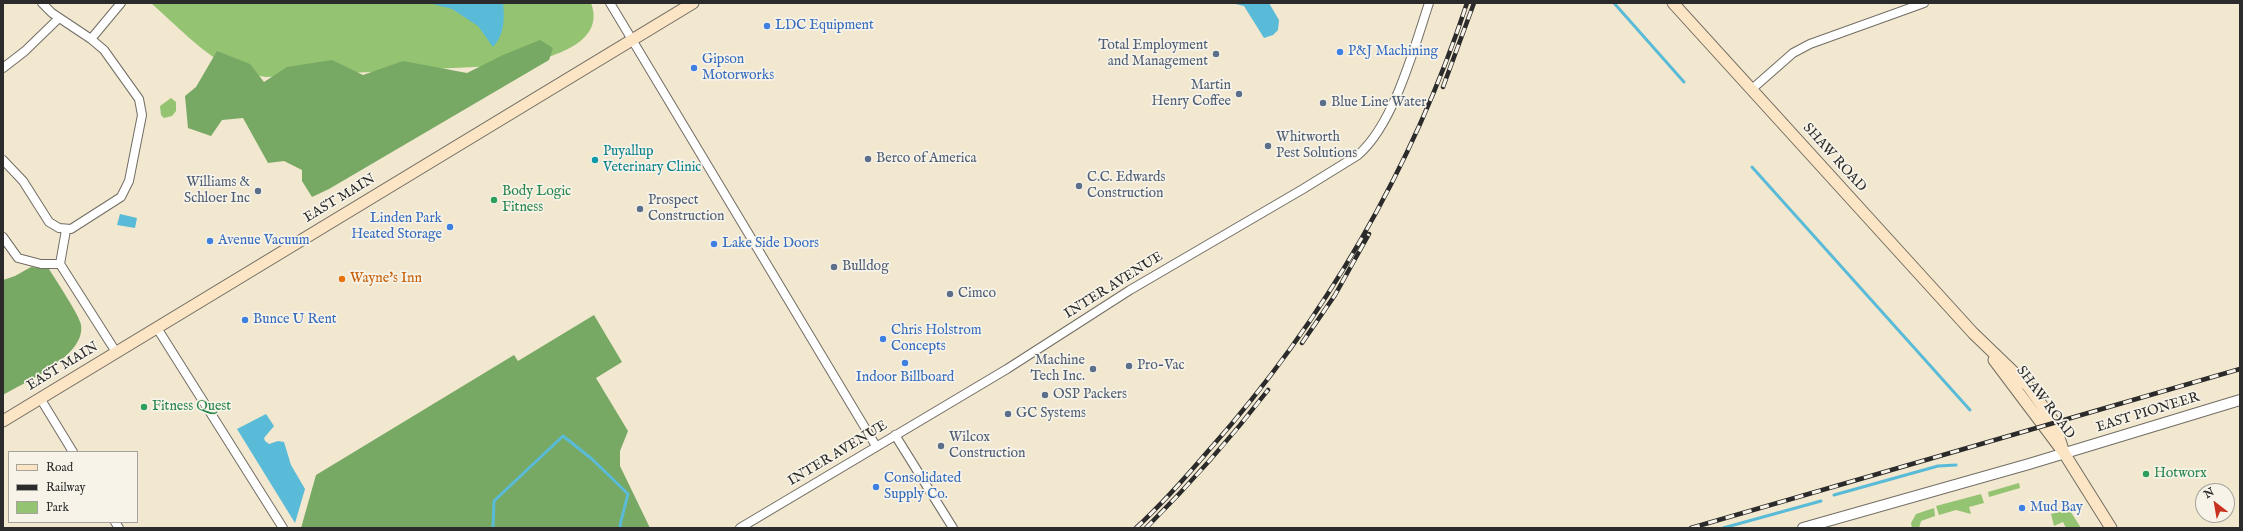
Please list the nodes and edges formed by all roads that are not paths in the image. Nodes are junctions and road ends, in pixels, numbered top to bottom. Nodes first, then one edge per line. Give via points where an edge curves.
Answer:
1 (42, 3) edge
2 (121, 3) edge
3 (610, 3) edge
4 (693, 3) edge
5 (1429, 3) edge
6 (1673, 3) edge
7 (1924, 3) edge
8 (58, 18) junction
9 (91, 39) junction
10 (632, 41) junction
11 (3, 68) edge
12 (1752, 89) junction
13 (3, 160) edge
14 (66, 230) junction
15 (3, 237) edge
16 (60, 264) junction
17 (157, 328) junction
18 (116, 352) junction
19 (40, 398) junction
20 (2240, 400) edge
21 (3, 421) edge
22 (895, 435) junction
23 (876, 446) junction
24 (72, 451) edge
25 (2064, 453) junction
26 (283, 528) edge
27 (740, 528) edge
28 (953, 528) edge
29 (1804, 528) edge
30 (2110, 528) edge

1 - 8 street
2 - 9 street
3 - 10 street
4 - 10 main road, EAST MAIN
5 - 22 street, INTER AVENUE via 1385,122 1358,155 1130,290 1008,369
6 - 12 main road, SHAW ROAD
7 - 12 street via 1810,44 1793,53
8 - 9 street
8 - 11 street via 25,51
9 - 14 street via 108,55 135,93 141,104 142,115 125,193 76,227
10 - 17 main road, EAST MAIN
10 - 23 street
12 - 25 main road, SHAW ROAD via 1973,333 2036,395 2054,422
13 - 14 street via 22,181 49,222
14 - 16 street
15 - 16 street via 18,258 41,264
16 - 18 street
17 - 18 main road, EAST MAIN
17 - 26 street
18 - 19 main road, EAST MAIN
19 - 21 main road, EAST MAIN
19 - 24 street
20 - 25 street, EAST PIONEER
22 - 23 street, INTER AVENUE
22 - 28 street
23 - 27 street, INTER AVENUE
25 - 29 street, EAST PIONEER
25 - 30 main road, SHAW ROAD

